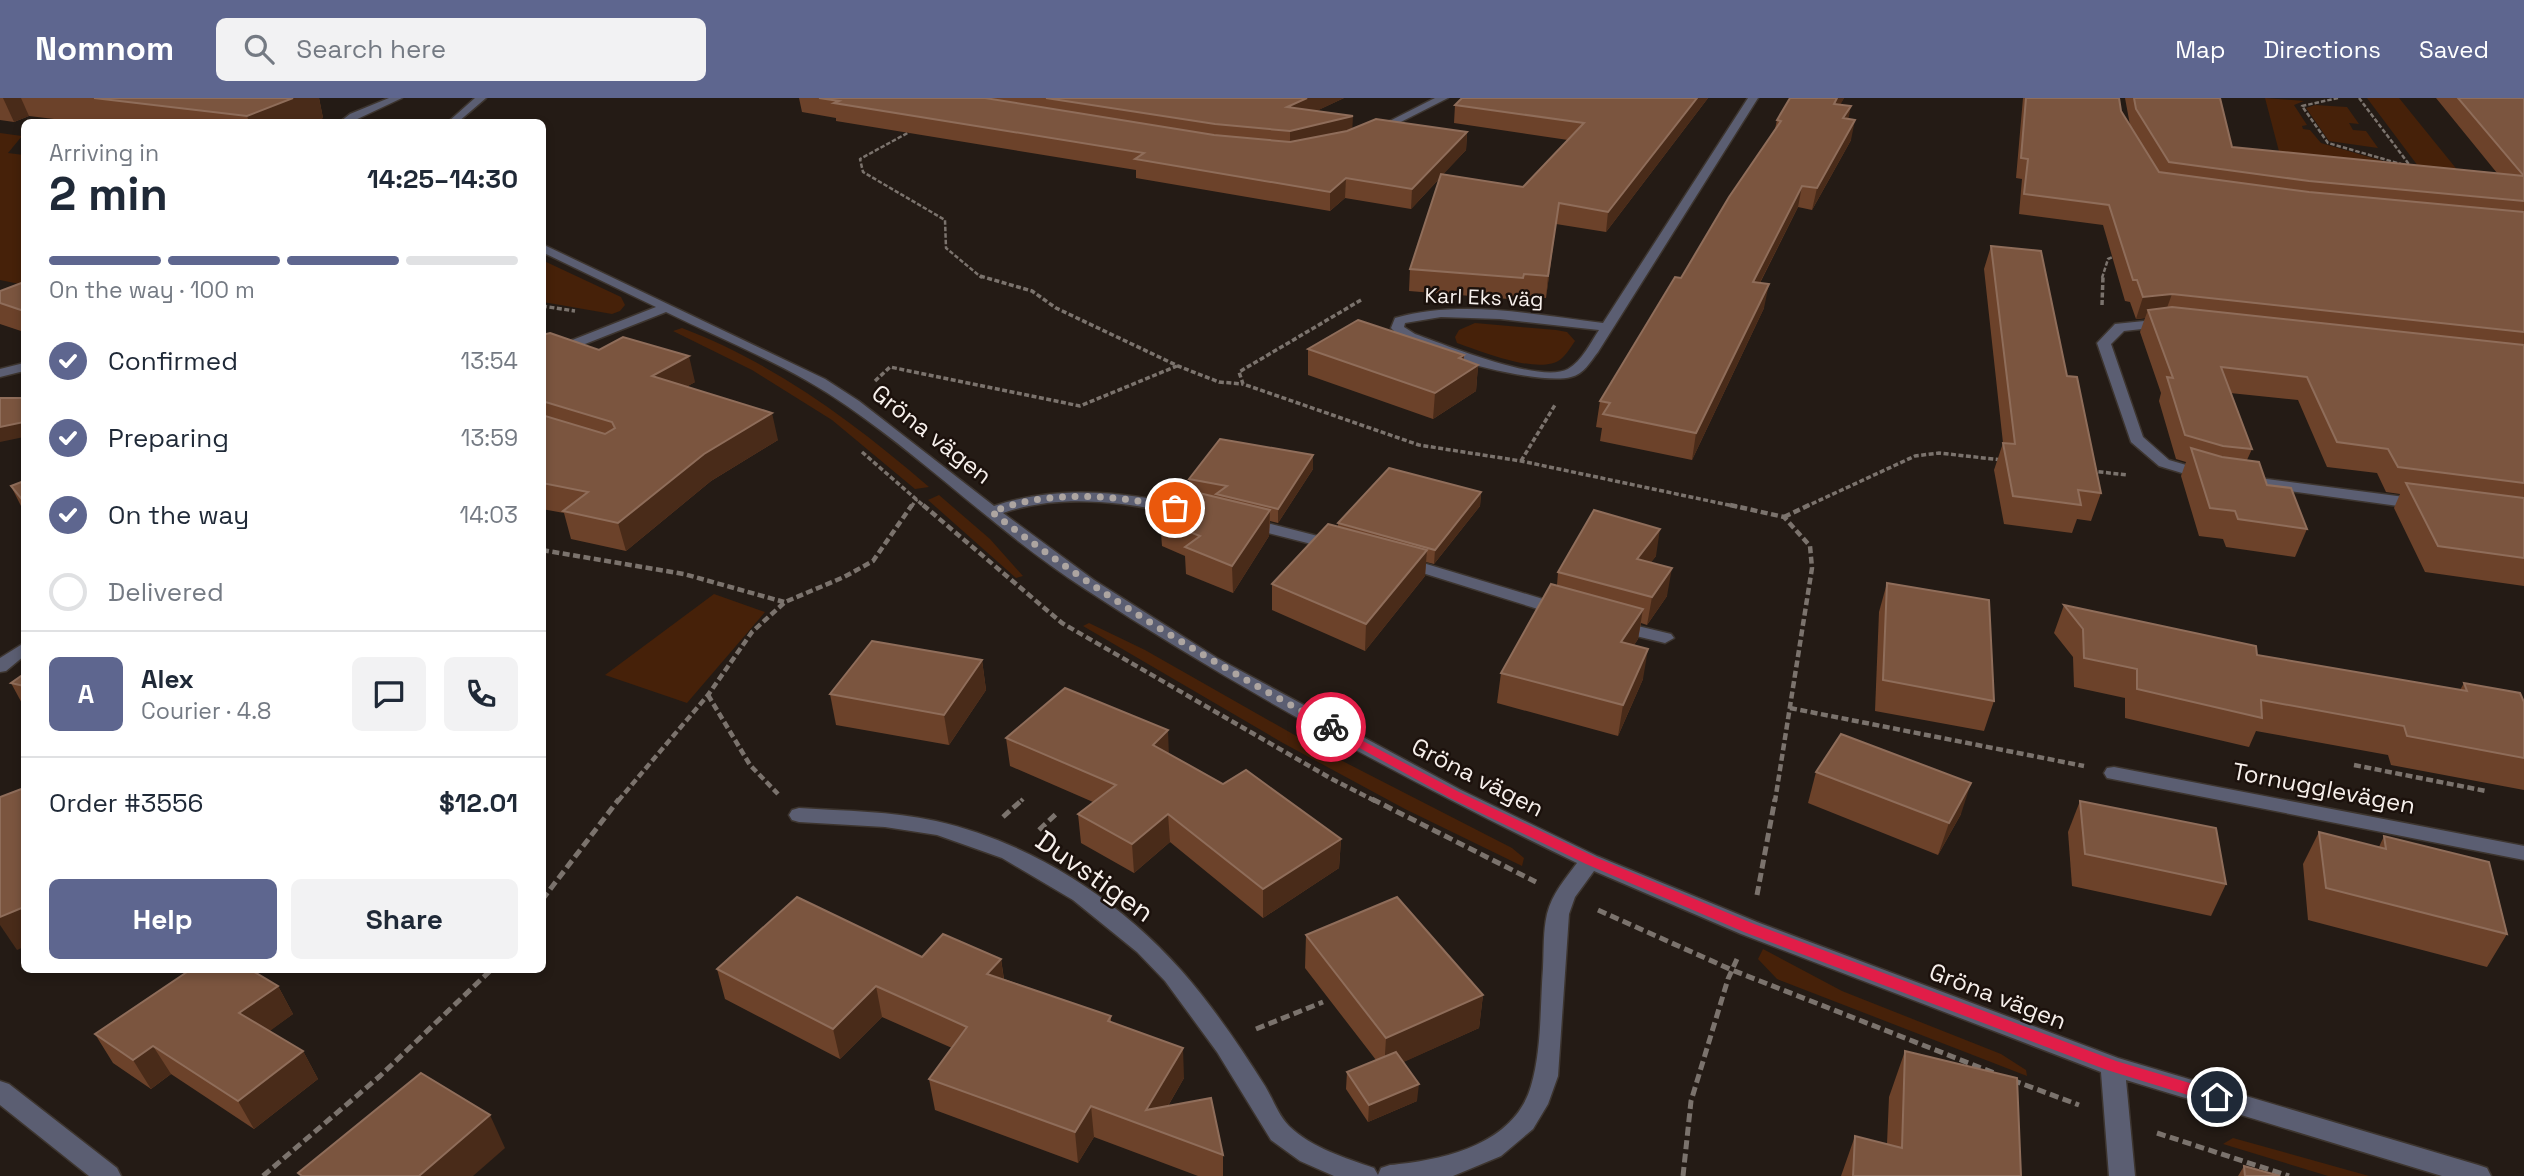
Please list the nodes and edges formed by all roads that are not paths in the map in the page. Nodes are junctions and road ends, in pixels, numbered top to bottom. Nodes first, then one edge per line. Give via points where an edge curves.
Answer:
1 (397, 98) edge
2 (481, 98) edge
3 (1443, 98) edge
4 (1753, 98) edge
5 (349, 119) edge
6 (456, 119) edge
7 (1365, 135) edge
8 (546, 249) edge
9 (668, 307) junction
10 (2178, 325) edge
11 (1607, 327) junction
12 (546, 355) edge
13 (21, 368) edge
14 (0, 373) edge
15 (2435, 506) edge
16 (992, 512) junction
17 (1353, 550) edge
18 (1391, 559) edge
19 (1571, 614) edge
20 (1595, 621) edge
21 (1665, 638) dead end
22 (21, 651) edge
23 (0, 667) edge
24 (2114, 773) road end
25 (799, 814) road end
26 (2524, 853) edge
27 (1590, 861) junction
28 (2113, 1066) junction
29 (0, 1091) edge
30 (108, 1176) edge
31 (1365, 1176) edge
32 (1390, 1176) edge
33 (2122, 1176) edge
34 (2478, 1176) edge

1 - 5 street
2 - 6 street
3 - 7 street
4 - 11 street, Karl Eks väg
8 - 9 street, Gröna vägen
9 - 12 street
9 - 16 street, Gröna vägen via 820,382
10 - 15 street via 2120,327 2104,343 2136,439 2164,464 2211,477
11 - 11 street, Karl Eks väg via 1579,369 1546,376 1496,365 1410,337 1397,328 1409,317 1449,313
13 - 14 street
16 - 17 street via 1013,503 1054,499 1153,503
16 - 27 street, Gröna vägen via 1088,584 1211,662 1454,795
18 - 19 street
20 - 21 street
22 - 23 street
24 - 26 street, Tornugglevägen
25 - 31 street, Duvstigen via 938,828 1013,855 1055,877 1133,934 1194,1001 1279,1133 1328,1164
27 - 28 street, Gröna vägen via 1749,928
27 - 32 street via 1565,895 1558,914 1546,1076 1536,1105 1512,1136 1460,1164
28 - 33 street
28 - 34 street, Gröna vägen
29 - 30 street

